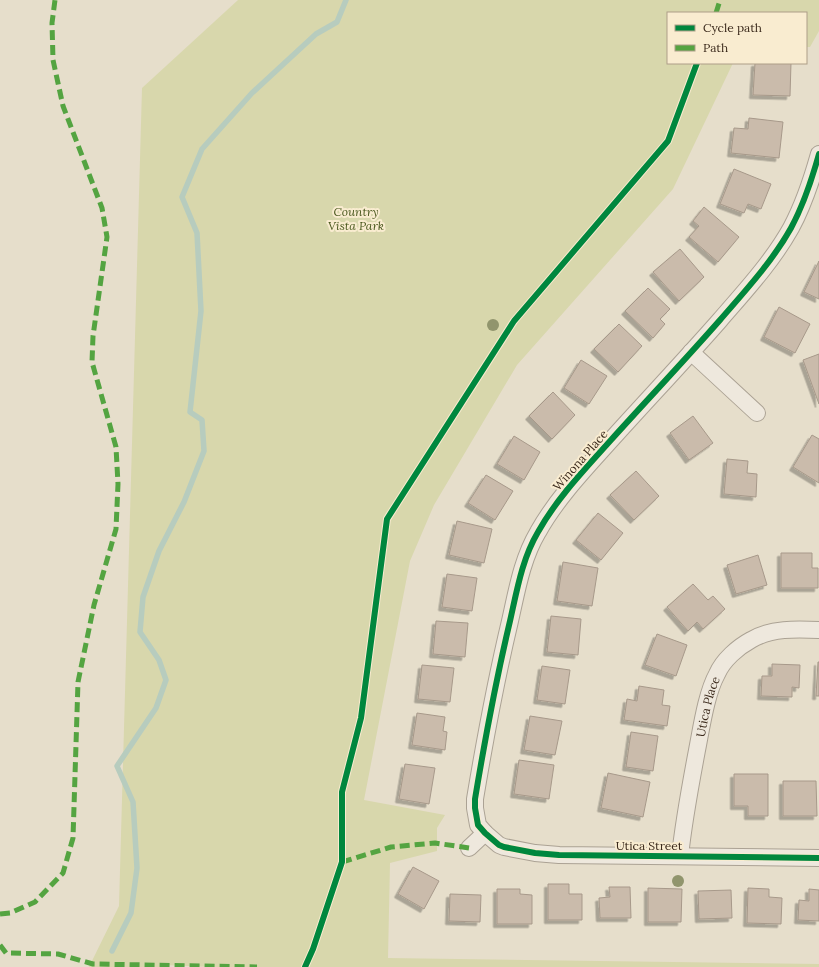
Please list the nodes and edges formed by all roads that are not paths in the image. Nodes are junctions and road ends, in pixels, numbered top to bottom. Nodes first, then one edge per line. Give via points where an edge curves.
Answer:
1 (819, 154) edge
2 (691, 352) junction
3 (757, 413) dead end
4 (819, 630) edge
5 (485, 833) junction
6 (469, 848) dead end
7 (680, 856) junction
8 (819, 858) edge

1 - 2 street, Winona Place via 813,178 790,229 760,274
2 - 3 street
2 - 5 street, Winona Place via 580,474 538,532 524,562 501,658 475,799 478,825
4 - 7 street, Utica Place via 790,629 762,634 740,648 717,674 701,730
5 - 6 street
5 - 7 street, Utica Street via 504,847 535,853
7 - 8 street, Utica Street

